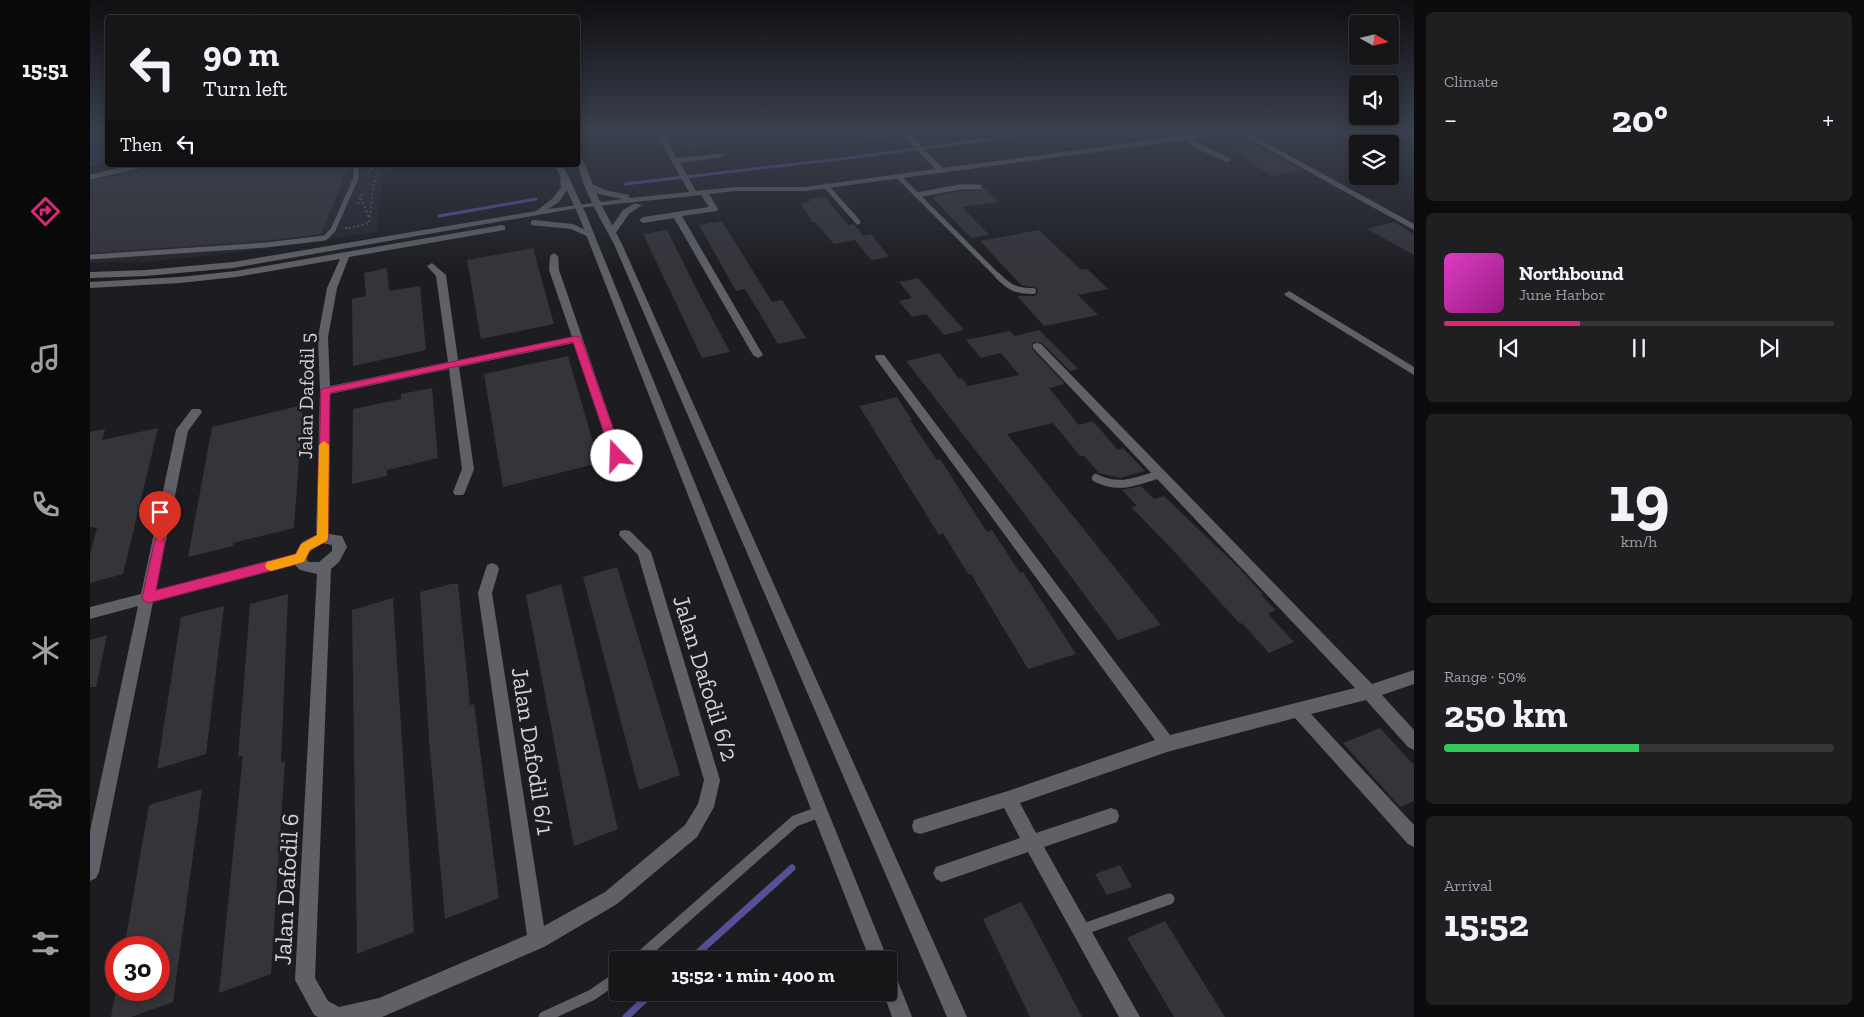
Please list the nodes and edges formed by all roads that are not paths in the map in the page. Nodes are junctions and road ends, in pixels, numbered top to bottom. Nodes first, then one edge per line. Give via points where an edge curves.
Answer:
1 (356, 177) edge
2 (585, 177) edge
3 (684, 177) edge
4 (888, 177) edge
5 (900, 177) edge
6 (1326, 177) edge
7 (564, 179) joint
8 (588, 184) junction
9 (826, 186) junction
10 (980, 187) dead end
11 (704, 193) junction
12 (694, 194) junction
13 (917, 195) junction
14 (637, 202) junction
15 (599, 207) junction
16 (580, 210) junction
17 (677, 215) junction
18 (533, 219) junction
19 (643, 220) dead end
20 (858, 222) dead end
21 (1414, 227) edge
22 (612, 232) junction
23 (589, 234) junction
24 (326, 238) junction
25 (326, 249) junction
26 (554, 256) dead end
27 (345, 257) junction
28 (90, 258) edge
29 (432, 266) dead end
30 (90, 275) edge
31 (90, 285) edge
32 (1033, 291) dead end
33 (1289, 294) dead end
34 (576, 338) junction
35 (1037, 346) dead end
36 (758, 355) dead end
37 (880, 357) dead end
38 (454, 364) junction
39 (1414, 372) edge
40 (325, 391) junction
41 (196, 412) dead end
42 (617, 456) dead end
43 (1160, 474) junction
44 (1096, 478) dead end
45 (459, 492) dead end
46 (625, 535) dead end
47 (322, 538) junction
48 (300, 558) junction
49 (324, 566) junction
50 (492, 569) dead end
51 (148, 598) junction
52 (90, 613) edge
53 (1414, 677) edge
54 (1369, 692) junction
55 (1298, 711) junction
56 (1414, 742) edge
57 (1167, 744) junction
58 (1008, 799) junction
59 (819, 812) junction
60 (1111, 816) dead end
61 (920, 826) dead end
62 (1414, 838) edge
63 (1032, 842) junction
64 (90, 872) edge
65 (942, 873) dead end
66 (1169, 899) dead end
67 (1081, 930) junction
68 (537, 940) junction
69 (647, 951) edge
70 (875, 951) edge
71 (609, 985) edge
72 (896, 1001) edge
73 (544, 1017) edge
74 (902, 1017) edge
75 (957, 1017) edge
76 (1130, 1017) edge

1 - 24 lane via 333,230
2 - 8 street
3 - 12 street
4 - 9 street
5 - 13 lane
6 - 21 street
7 - 16 street
7 - 18 street via 565,187 556,200
8 - 14 street via 602,192
8 - 15 street
9 - 11 street
9 - 20 lane
10 - 13 lane via 960,187
11 - 12 street
11 - 17 street via 714,209
12 - 14 street
13 - 32 lane via 1009,287 1016,291
14 - 15 street
14 - 22 street
15 - 16 street
15 - 22 street
16 - 18 street
16 - 23 street
17 - 19 street
17 - 36 street
18 - 23 street via 573,227
18 - 25 street
18 - 27 street
22 - 75 street
23 - 59 street
24 - 25 lane
24 - 28 lane
25 - 30 street via 195,270
26 - 34 street via 554,270
27 - 31 street via 236,274
27 - 40 street, Jalan Dafodil 5 via 332,288 324,337
29 - 38 street via 441,275
33 - 39 street
34 - 38 street
34 - 42 street
35 - 43 street
37 - 57 street
38 - 40 street
38 - 45 street via 468,469
40 - 47 street, Jalan Dafodil 5
41 - 51 street via 182,430
43 - 44 lane via 1112,487
43 - 54 street
46 - 68 street, Jalan Dafodil 6/2 via 644,552 712,780 706,806 691,831 611,898
47 - 48 street via 305,547
47 - 49 street via 333,538 340,547 334,560
48 - 49 street via 305,567
48 - 51 street
49 - 68 street, Jalan Dafodil 6 via 306,980 321,1008 338,1017 380,1008
50 - 68 street, Jalan Dafodil 6/1 via 485,593
51 - 52 street
51 - 64 street
53 - 54 street
54 - 55 street
54 - 56 street
55 - 57 street
55 - 62 street
57 - 58 street
58 - 61 street
58 - 63 street
59 - 69 lane via 795,821
59 - 70 street
60 - 63 street
63 - 65 street
63 - 67 street
66 - 67 lane
67 - 76 street
71 - 73 lane
72 - 74 street

